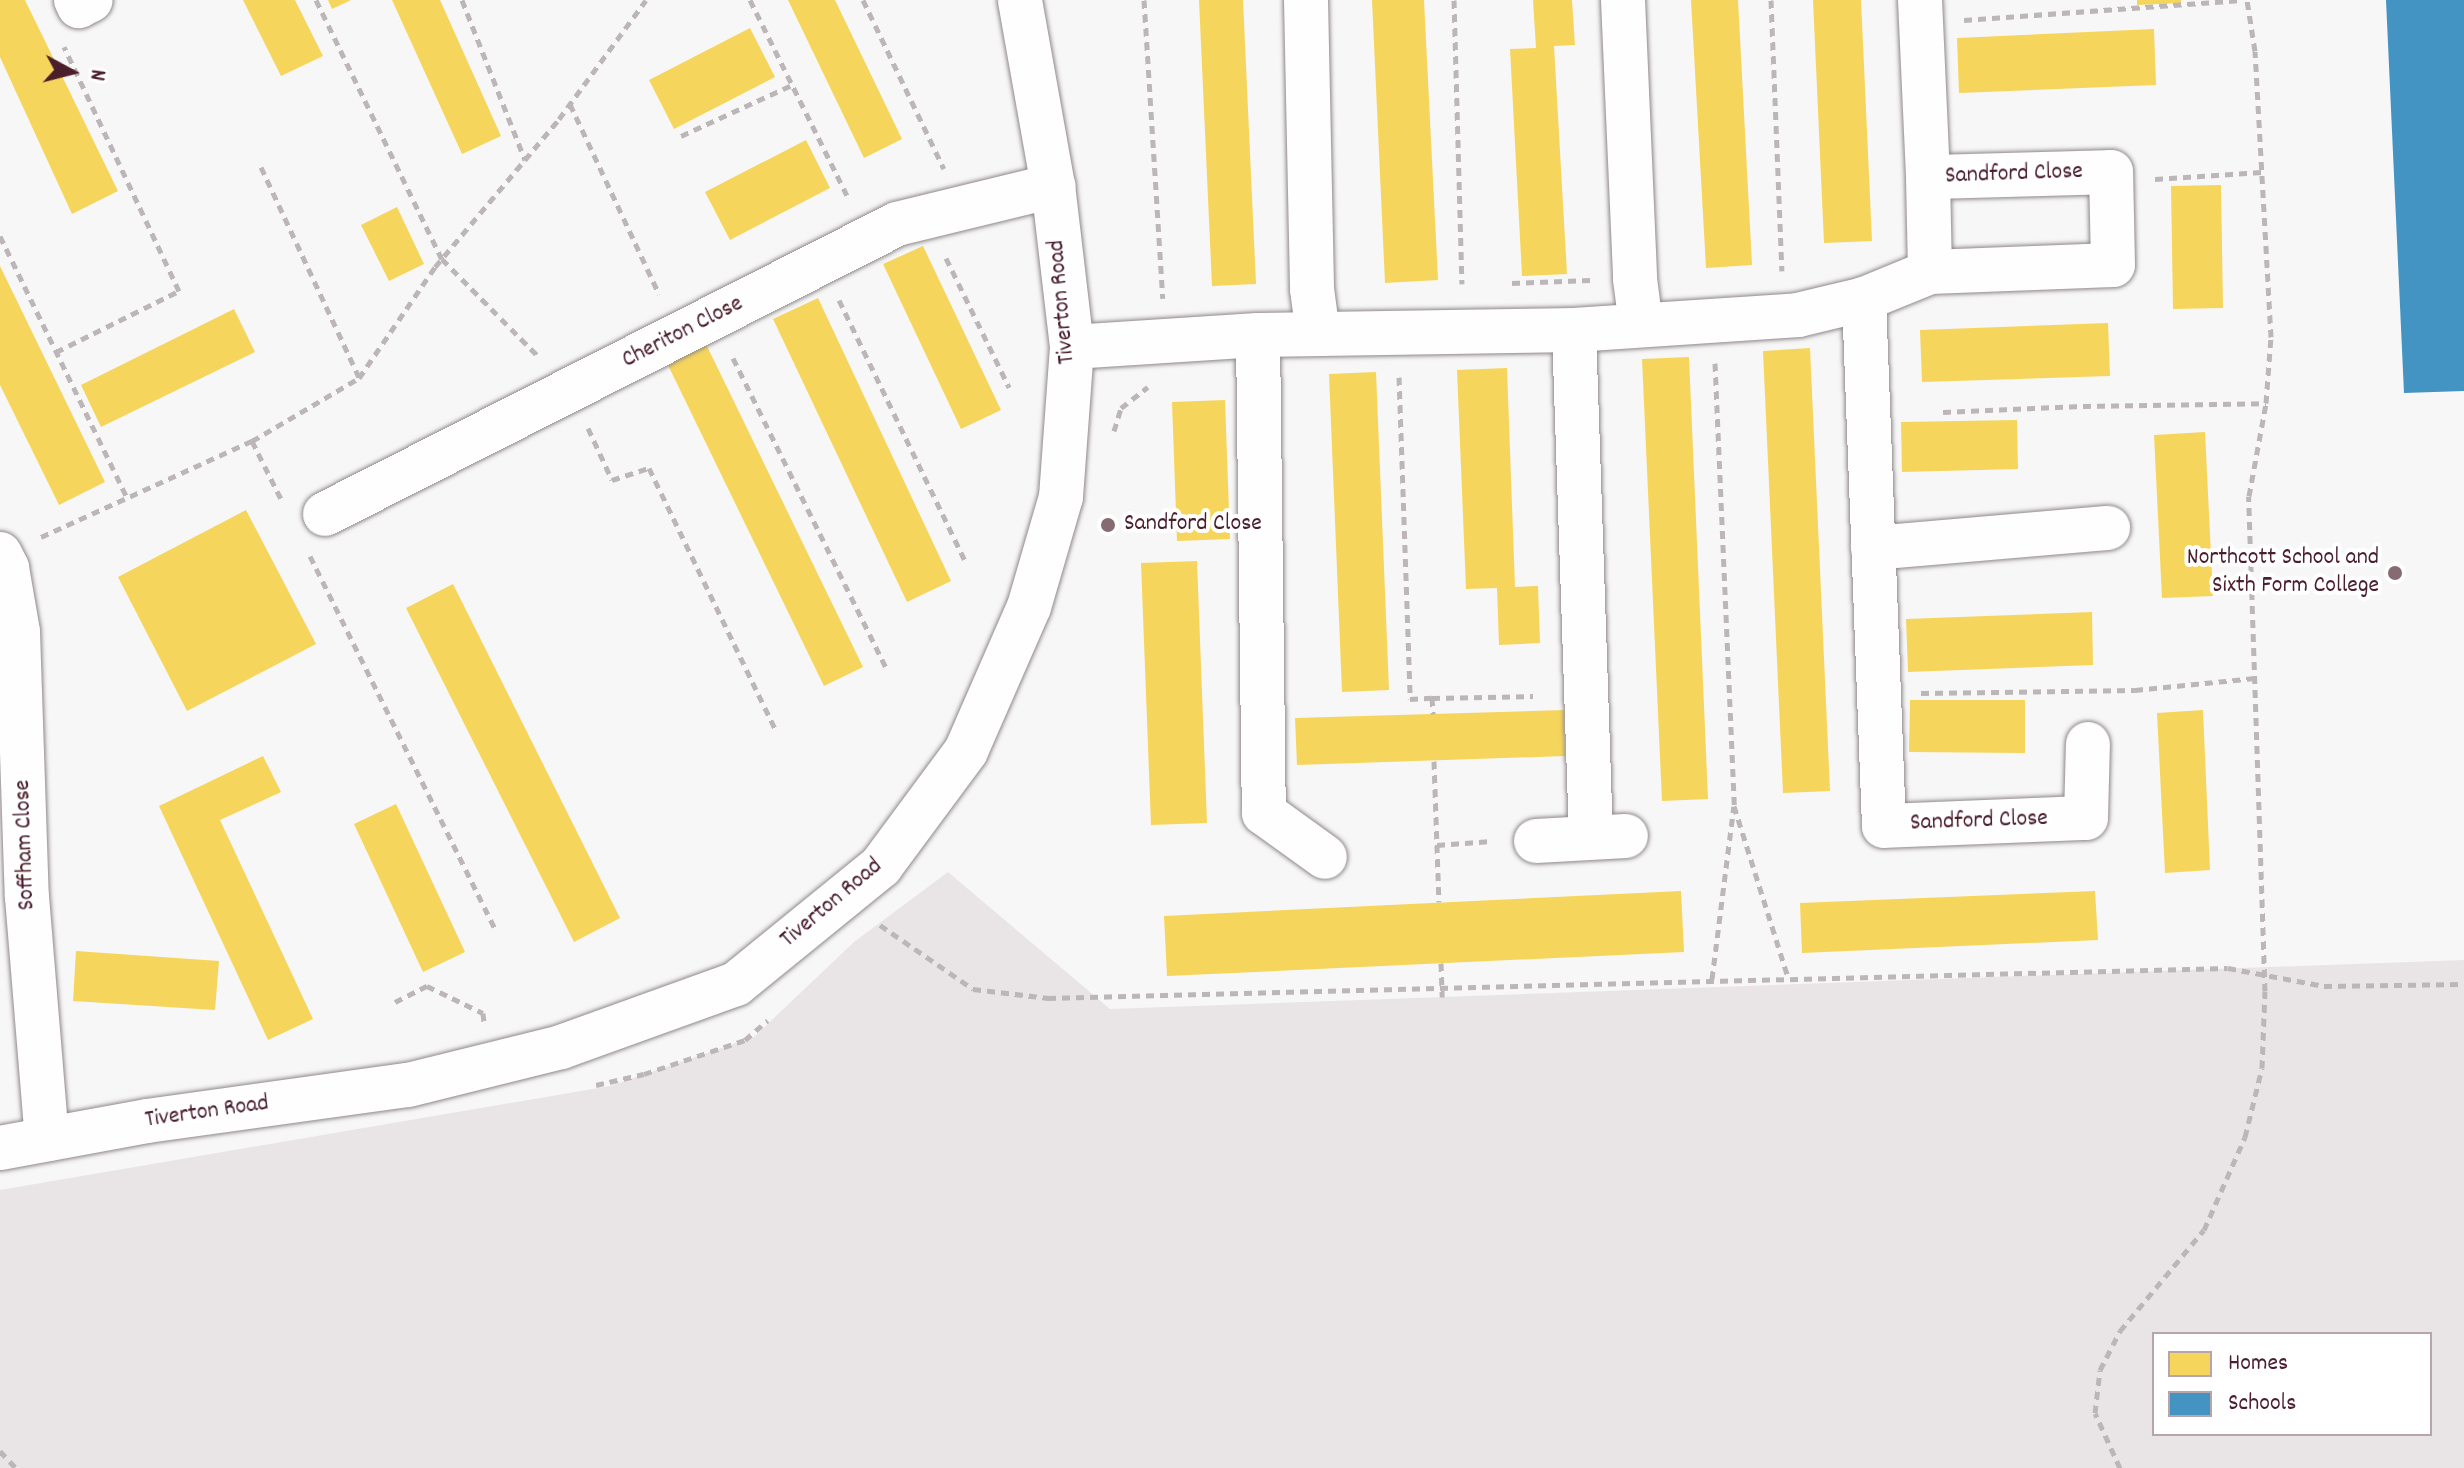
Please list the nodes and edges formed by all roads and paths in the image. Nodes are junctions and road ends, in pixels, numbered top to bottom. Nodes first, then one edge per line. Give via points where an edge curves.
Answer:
1 (316, 0) edge
2 (462, 0) edge
3 (646, 0) edge
4 (750, 0) edge
5 (863, 0) edge
6 (1020, 0) edge
7 (1144, 0) edge
8 (1306, 0) edge
9 (1454, 0) edge
10 (1623, 0) edge
11 (1771, 0) edge
12 (2245, 0) edge
13 (82, 2) edge
14 (1921, 12) edge
15 (792, 85) junction
16 (570, 104) junction
17 (681, 136) dead end
18 (525, 160) junction
19 (261, 167) dead end
20 (2262, 172) junction
21 (1928, 177) junction
22 (2111, 183) junction
23 (1053, 186) junction
24 (945, 213) junction
25 (0, 236) edge
26 (865, 241) junction
27 (442, 259) junction
28 (821, 264) junction
29 (1930, 272) junction
30 (1462, 284) dead end
31 (659, 294) dead end
32 (1864, 299) junction
33 (1784, 316) junction
34 (713, 318) junction
35 (1713, 321) junction
36 (1641, 325) junction
37 (1574, 330) junction
38 (1398, 333) junction
39 (1318, 334) junction
40 (1258, 335) junction
41 (1154, 341) junction
42 (1072, 347) junction
43 (56, 352) junction
44 (359, 378) junction
45 (1009, 387) dead end
46 (570, 390) junction
47 (2266, 403) junction
48 (1943, 412) dead end
49 (1111, 440) dead end
50 (252, 441) junction
51 (126, 496) junction
52 (307, 526) junction
53 (2108, 528) dead end
54 (1873, 548) junction
55 (0, 555) edge
56 (964, 559) dead end
57 (887, 669) dead end
58 (2255, 678) junction
59 (1879, 694) junction
60 (1533, 696) dead end
61 (1432, 698) junction
62 (1433, 714) dead end
63 (776, 731) dead end
64 (2088, 744) dead end
65 (1434, 761) dead end
66 (1734, 806) junction
67 (1536, 841) joint
68 (1437, 845) junction
69 (1325, 857) dead end
70 (1439, 902) dead end
71 (890, 917) dead end
72 (880, 925) junction
73 (496, 931) dead end
74 (869, 934) dead end
75 (1441, 963) dead end
76 (2264, 972) junction
77 (1788, 977) junction
78 (1712, 979) junction
79 (2464, 984) edge
80 (1442, 986) junction
81 (1442, 997) dead end
82 (395, 1002) dead end
83 (779, 1010) dead end
84 (492, 1065) junction
85 (589, 1087) dead end
86 (47, 1139) junction
87 (0, 1148) edge
88 (0, 1451) edge
89 (16, 1468) edge
90 (2120, 1468) edge

1 - 27 path
2 - 18 path
3 - 16 path
4 - 15 path
5 - 24 path
6 - 23 street, Tiverton Road
7 - 41 path via 1164,293
8 - 39 street via 1312,289
9 - 30 path
10 - 36 street
11 - 33 path
12 - 14 path
12 - 20 path via 2255,51
13 - 43 path via 62,43 179,291
14 - 21 street, Sandford Close
15 - 17 path
15 - 26 path
16 - 18 path
16 - 31 path
18 - 27 path
19 - 44 path
20 - 22 path
20 - 47 path via 2271,337
21 - 22 street, Sandford Close via 2111,172
21 - 29 street, Sandford Close
22 - 29 street, Sandford Close via 2113,265
23 - 24 street, Cheriton Close
23 - 42 street, Tiverton Road
24 - 26 street, Cheriton Close via 897,224
24 - 45 path
25 - 43 path
26 - 28 street, Cheriton Close
27 - 44 path
27 - 46 path
28 - 34 street, Cheriton Close
28 - 56 path
29 - 32 street, Sandford Close
32 - 33 street, Sandford Close
32 - 54 street, Sandford Close
33 - 35 street, Sandford Close
34 - 46 street, Cheriton Close
34 - 57 path
35 - 36 street, Sandford Close
35 - 66 path
36 - 37 street, Sandford Close
37 - 38 street, Sandford Close
37 - 67 street via 1608,836
38 - 39 street, Sandford Close
38 - 61 path via 1410,699
39 - 40 street, Sandford Close
40 - 41 street, Sandford Close
40 - 69 street via 1264,813
41 - 42 street, Sandford Close
41 - 49 path via 1156,381 1121,408
42 - 84 street, Tiverton Road via 1061,497 1029,607 966,751 881,866 736,984 561,1047
43 - 51 path
44 - 50 path
46 - 52 street, Cheriton Close
46 - 63 path via 612,480 649,468
47 - 48 path
47 - 58 path via 2249,496
50 - 51 path
50 - 52 path
51 - 55 path
52 - 73 path
53 - 54 street
54 - 59 street, Sandford Close
55 - 86 street, Soffham Close via 18,632 27,897
58 - 59 path via 2135,690
58 - 76 path
59 - 64 street, Sandford Close via 1884,826 2086,818
60 - 61 path
61 - 62 path
65 - 68 path
66 - 77 path
66 - 78 path
67 - 68 path
68 - 70 path
71 - 72 path
72 - 74 path
72 - 80 path via 973,989 1048,998
75 - 80 path
76 - 77 path via 2228,968
76 - 79 path via 2324,986
76 - 90 path via 2262,1068 2245,1137 2204,1230 2120,1331 2100,1370 2095,1413
77 - 78 path
78 - 80 path
80 - 81 path
82 - 84 path via 427,986 483,1013
83 - 85 path via 745,1040
84 - 86 street, Tiverton Road via 408,1085
86 - 87 street, Tiverton Road
88 - 89 path

